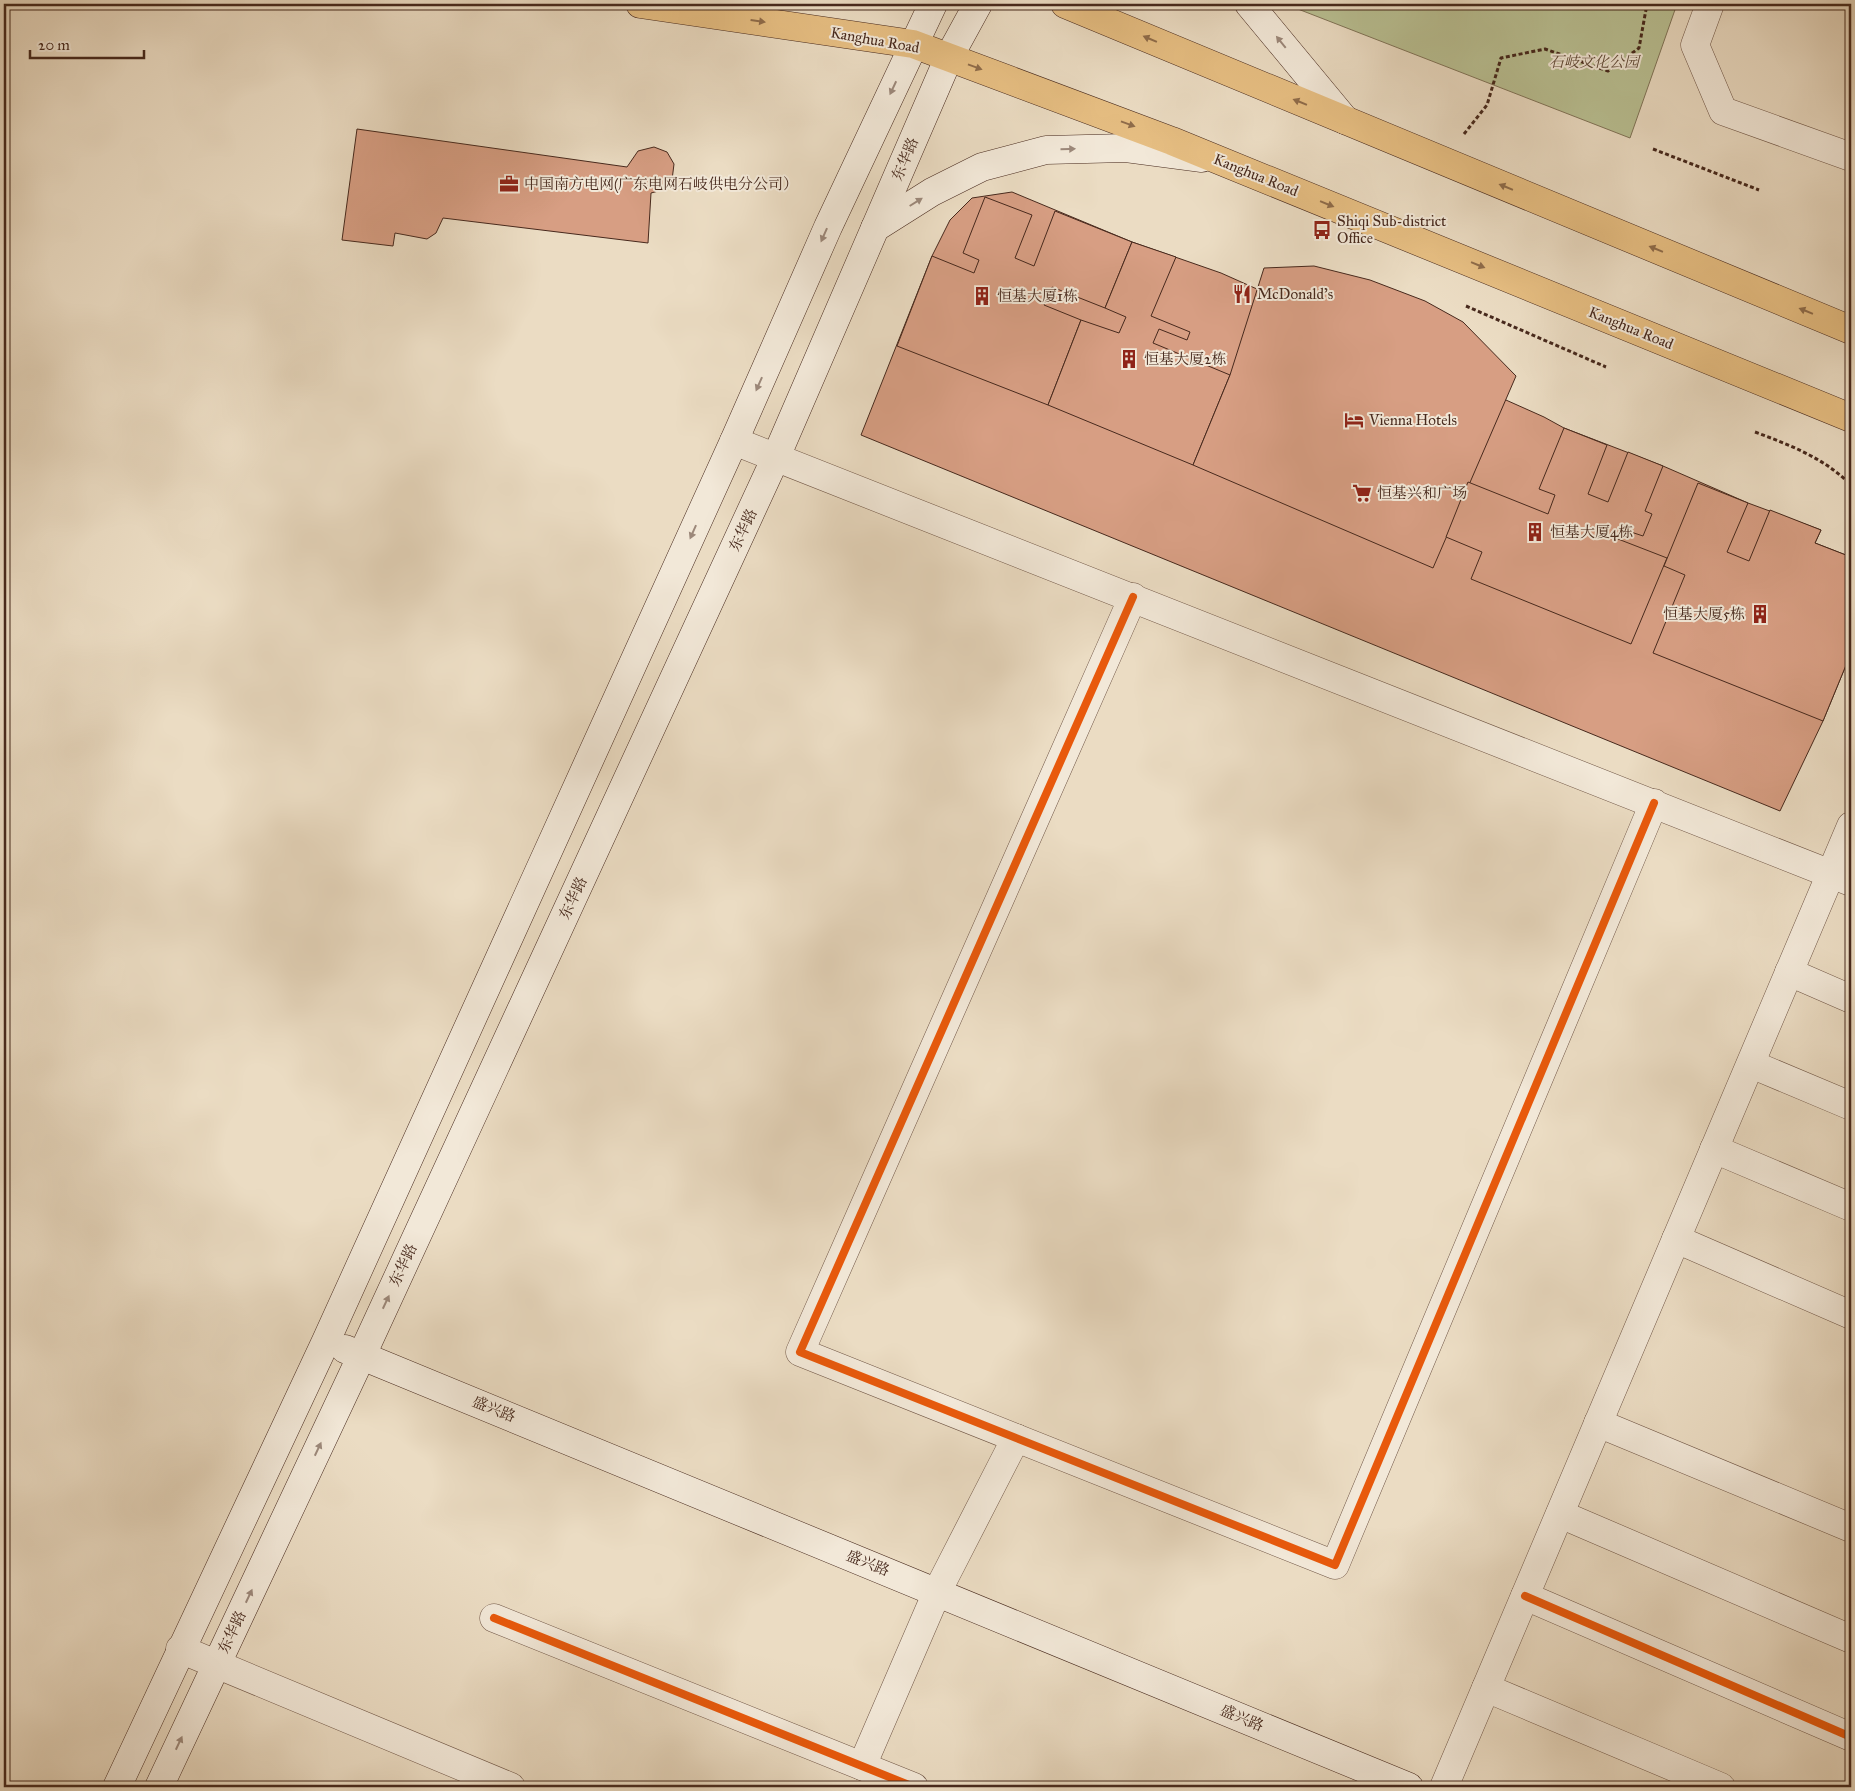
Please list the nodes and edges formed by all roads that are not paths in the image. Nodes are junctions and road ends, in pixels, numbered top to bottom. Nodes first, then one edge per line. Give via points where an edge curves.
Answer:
1 (640, 4) edge
2 (933, 4) edge
3 (978, 4) edge
4 (1066, 4) edge
5 (1249, 4) edge
6 (1710, 4) edge
7 (913, 44) junction
8 (949, 58) junction
9 (1345, 120) junction
10 (1851, 157) edge
11 (1222, 161) junction
12 (875, 228) junction
13 (1851, 330) edge
14 (1851, 418) edge
15 (734, 441) junction
16 (776, 457) junction
17 (1132, 597) junction
18 (1654, 803) junction
19 (1851, 826) edge
20 (1841, 878) edge
21 (1789, 972) junction
22 (1851, 999) edge
23 (1751, 1064) junction
24 (1851, 1106) edge
25 (1714, 1149) junction
26 (1851, 1207) edge
27 (1676, 1239) junction
28 (1851, 1315) edge
29 (326, 1341) junction
30 (362, 1355) junction
31 (1598, 1423) junction
32 (1016, 1438) junction
33 (1560, 1514) junction
34 (1851, 1528) edge
35 (937, 1592) junction
36 (1525, 1596) junction
37 (494, 1618) dead end
38 (1851, 1639) edge
39 (180, 1649) junction
40 (216, 1665) junction
41 (1486, 1688) junction
42 (1851, 1737) edge
43 (862, 1766) junction
44 (116, 1787) edge
45 (159, 1787) edge
46 (511, 1787) edge
47 (914, 1787) edge
48 (1409, 1787) edge
49 (1444, 1787) edge
50 (1721, 1787) edge

1 -> 7 main road, Kanghua Road
2 - 7 street
3 - 8 street, 东华路
9 -> 4 main road
9 -> 5 street
6 - 10 street via 1695,45 1723,111
7 - 8 main road, Kanghua Road
7 -> 15 street
8 -> 11 main road, Kanghua Road
8 - 12 street, 东华路
13 -> 9 main road
12 -> 11 street via 932,192 982,167 1046,150 1126,148
11 -> 14 main road, Kanghua Road
12 - 16 street, 东华路
15 - 16 street
15 -> 29 street
16 - 17 street
30 -> 16 street, 东华路
17 - 18 street
17 - 32 street via 800,1352
18 - 20 street
18 - 32 street via 1335,1565
19 - 20 street
20 - 21 street
21 - 22 street
21 - 23 street
23 - 24 street
23 - 25 street
25 - 26 street
25 - 27 street
27 - 28 street
27 - 31 street
29 - 30 street, 盛兴路
29 - 39 street
30 - 35 street, 盛兴路
40 -> 30 street, 东华路
31 - 33 street
31 - 34 street
32 - 35 street
33 - 36 street
33 - 38 street
35 - 43 street
35 - 48 street, 盛兴路
36 - 41 street
36 - 42 street
37 - 43 street
39 - 40 street
39 - 44 street
45 -> 40 street, 东华路
40 - 46 street
41 - 49 street
41 - 50 street
43 - 47 street

